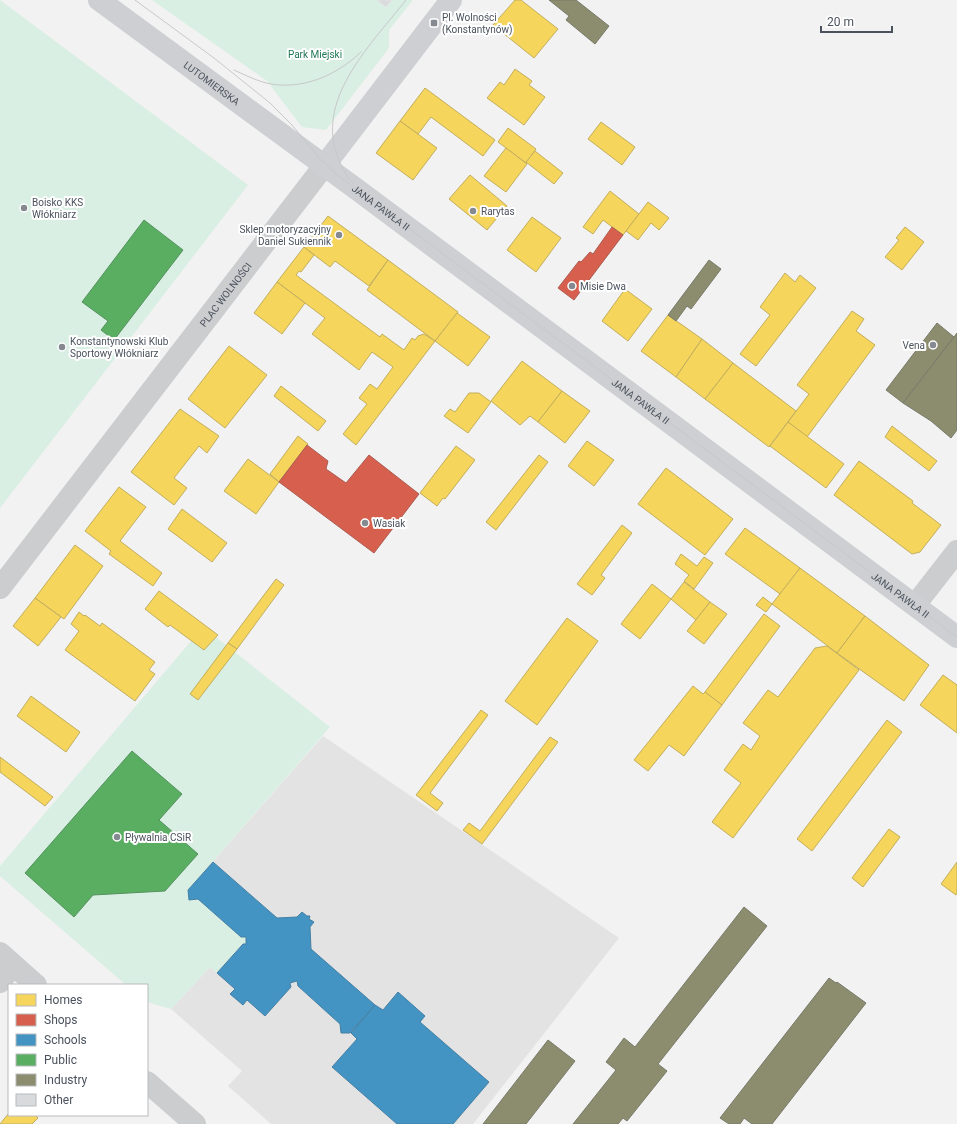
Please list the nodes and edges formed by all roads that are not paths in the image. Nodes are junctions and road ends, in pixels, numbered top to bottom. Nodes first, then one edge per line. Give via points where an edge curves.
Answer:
1 (99, 0) edge
2 (451, 0) edge
3 (324, 166) junction
4 (957, 551) edge
5 (0, 588) edge
6 (915, 606) junction
7 (957, 636) edge
8 (7, 959) edge
9 (0, 982) edge
10 (35, 984) edge
11 (148, 1083) edge
12 (195, 1124) edge

1 - 3 main road, LUTOMIERSKA
2 - 3 main road, PLAC WOLNOŚCI
3 - 5 street, PLAC WOLNOŚCI
3 - 6 main road, JANA PAWŁA II
4 - 6 street
6 - 7 main road, JANA PAWŁA II
8 - 9 street
8 - 10 street
11 - 12 street

